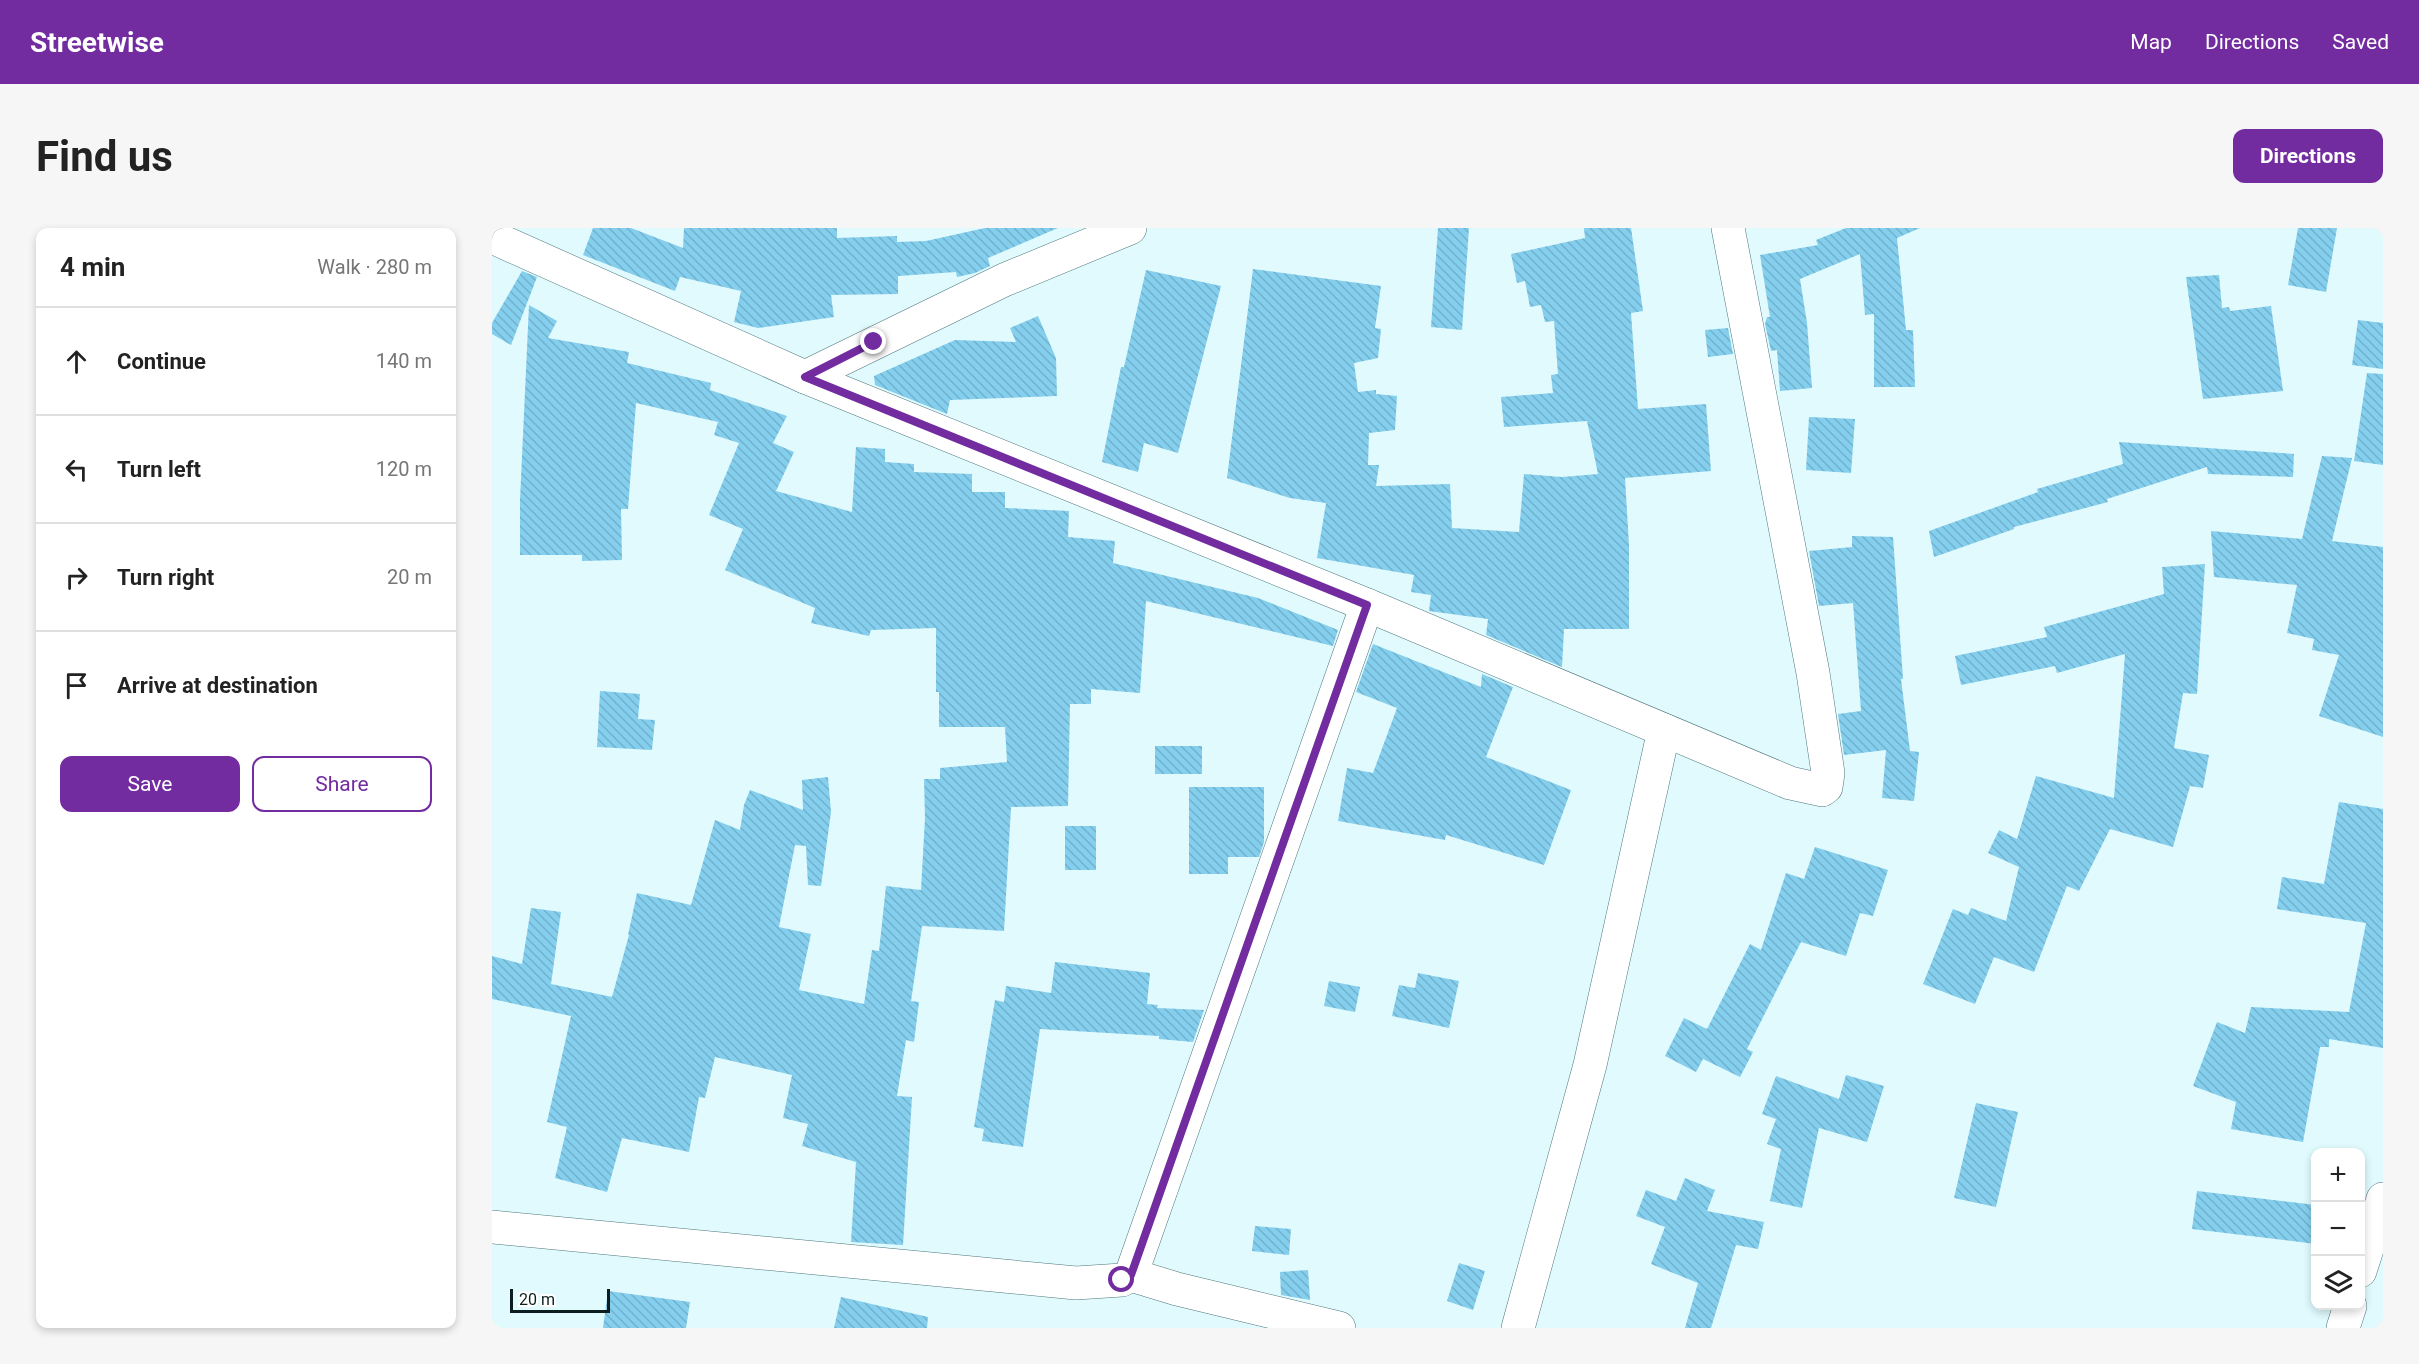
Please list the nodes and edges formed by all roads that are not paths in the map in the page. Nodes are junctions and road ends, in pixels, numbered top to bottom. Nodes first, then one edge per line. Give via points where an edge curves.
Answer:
1 (1130, 228) edge
2 (1728, 228) edge
3 (492, 237) edge
4 (805, 377) junction
5 (1367, 605) junction
6 (1664, 730) junction
7 (2383, 1199) edge
8 (492, 1227) edge
9 (2365, 1258) edge
10 (1131, 1275) junction
11 (2348, 1310) edge
12 (1339, 1328) edge
13 (1518, 1328) edge
14 (2343, 1328) edge

1 - 4 street via 1004,280
2 - 6 street via 1813,673 1828,773 1826,787 1817,790 1790,783
3 - 4 street
4 - 5 street
5 - 6 street
5 - 10 street
6 - 13 street via 1590,1065
7 - 9 street
8 - 10 street via 1076,1283 1122,1280
10 - 12 street
11 - 14 street

